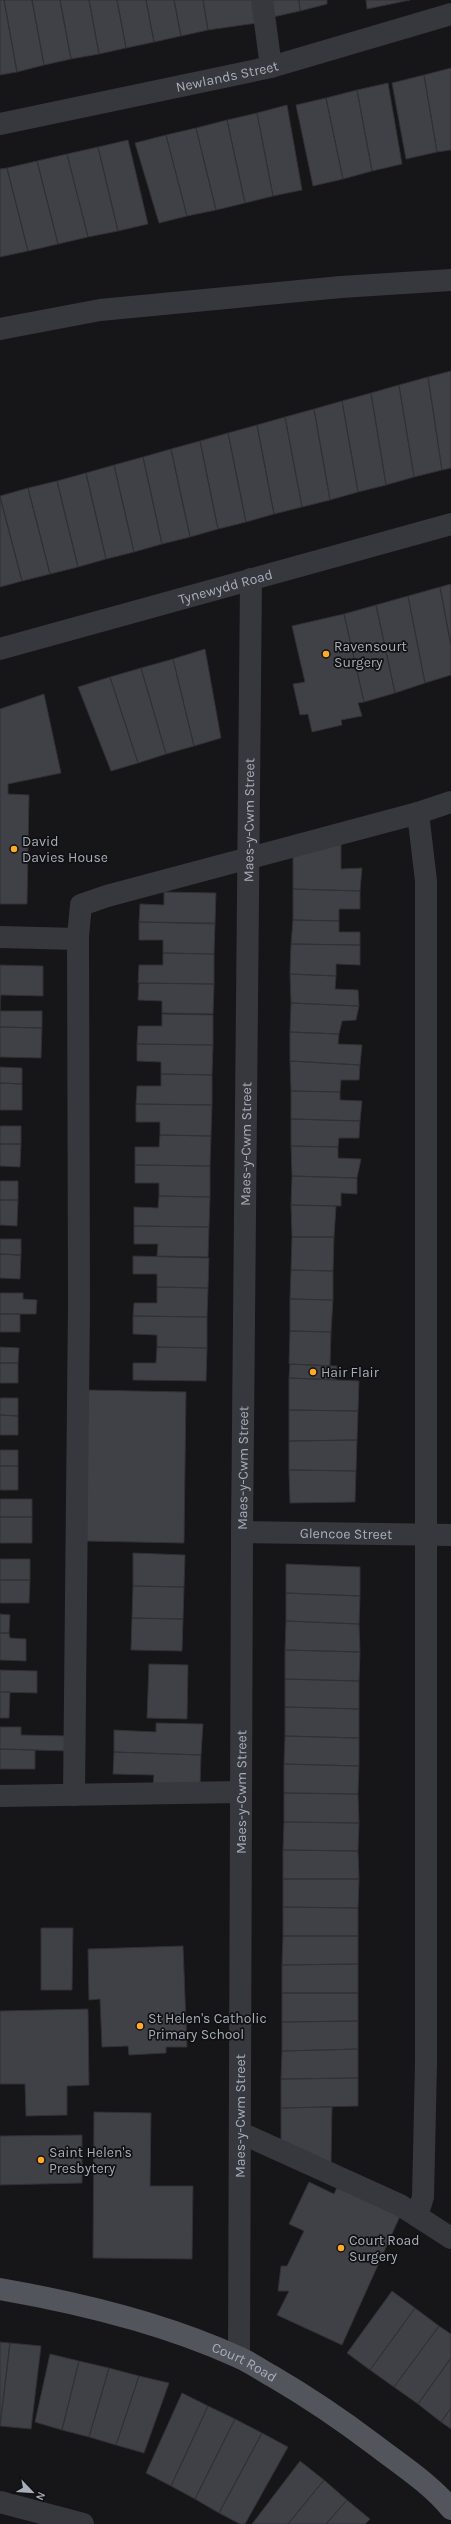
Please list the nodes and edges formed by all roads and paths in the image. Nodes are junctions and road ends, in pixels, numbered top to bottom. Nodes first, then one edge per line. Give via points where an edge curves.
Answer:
1 (262, 0) edge
2 (451, 14) edge
3 (271, 67) junction
4 (0, 124) edge
5 (451, 280) edge
6 (0, 329) edge
7 (451, 524) edge
8 (251, 579) junction
9 (0, 649) edge
10 (451, 802) edge
11 (418, 813) junction
12 (248, 860) junction
13 (0, 937) edge
14 (78, 939) junction
15 (242, 1532) junction
16 (426, 1535) junction
17 (451, 1535) edge
18 (240, 1792) junction
19 (74, 1795) junction
20 (0, 1796) edge
21 (241, 2133) junction
22 (417, 2216) junction
23 (451, 2238) edge
24 (0, 2289) edge
25 (239, 2357) junction
26 (0, 2502) edge
27 (451, 2510) edge
28 (83, 2524) edge

1 - 3 street
2 - 3 street, Newlands Street
3 - 4 street, Newlands Street
5 - 6 street via 340,287 100,310
7 - 8 street, Tynewydd Road
8 - 9 street, Tynewydd Road
8 - 12 street, Maes-y-Cwm Street
10 - 11 street
11 - 12 street
11 - 16 street via 426,881
12 - 14 street via 81,905
12 - 15 street, Maes-y-Cwm Street
13 - 14 street
14 - 19 street via 79,1304
15 - 16 street, Glencoe Street
15 - 18 street, Maes-y-Cwm Street
16 - 17 street, Glencoe Street
16 - 22 street via 426,2064 423,2197
18 - 19 street
18 - 21 street, Maes-y-Cwm Street
19 - 20 street
21 - 22 street via 393,2202
21 - 25 street, Maes-y-Cwm Street
22 - 23 street
24 - 25 main road, Court Road via 112,2314 187,2337
25 - 27 main road, Court Road via 310,2398 358,2432 409,2471
26 - 28 street

